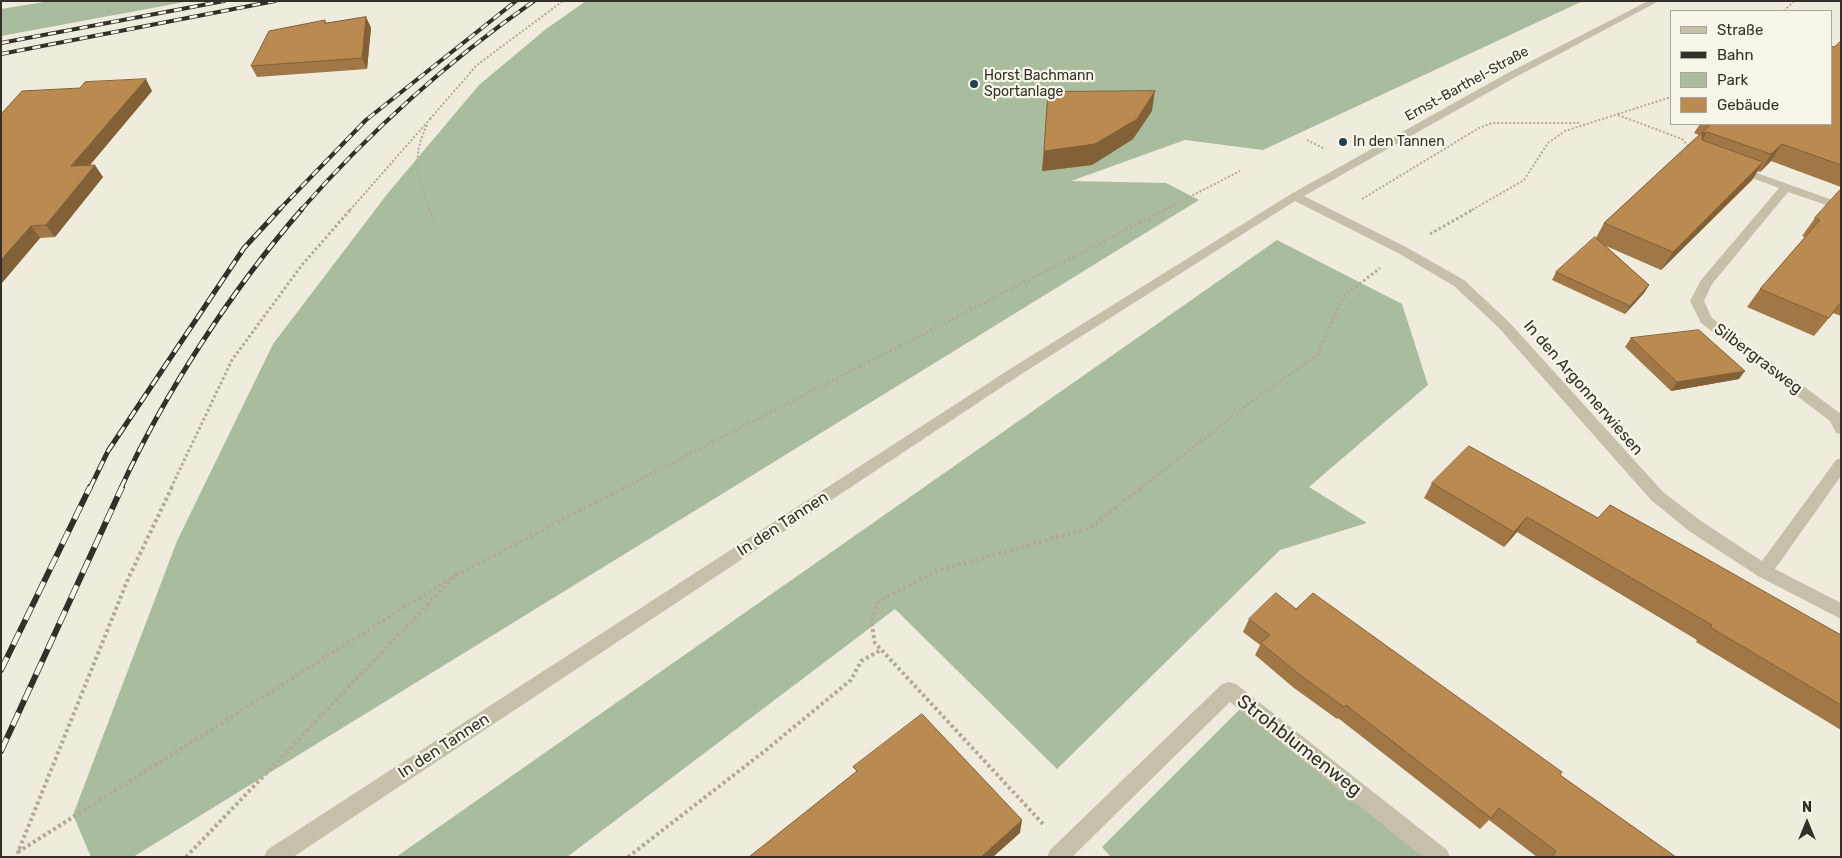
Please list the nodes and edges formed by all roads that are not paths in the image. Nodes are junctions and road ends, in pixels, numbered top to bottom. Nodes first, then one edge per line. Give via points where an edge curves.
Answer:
1 (1655, 1) edge
2 (1696, 154) edge
3 (1786, 188) junction
4 (1295, 196) junction
5 (1841, 207) edge
6 (1841, 429) edge
7 (1841, 464) edge
8 (1764, 571) junction
9 (1841, 612) edge
10 (1065, 854) edge
11 (274, 857) edge
12 (1440, 857) edge

1 - 4 street, Ernst-Barthel-Straße via 1510,76
2 - 3 street
3 - 5 street
3 - 6 street, Silbergrasweg via 1706,283 1697,301 1706,320 1836,418
4 - 8 street, In den Argonnerwiesen via 1459,283 1482,302 1657,496 1695,526
4 - 11 street, In den Tannen via 1015,372
7 - 8 street
8 - 9 street, In den Argonnerwiesen
10 - 12 street, Strohblumenweg via 1229,690

